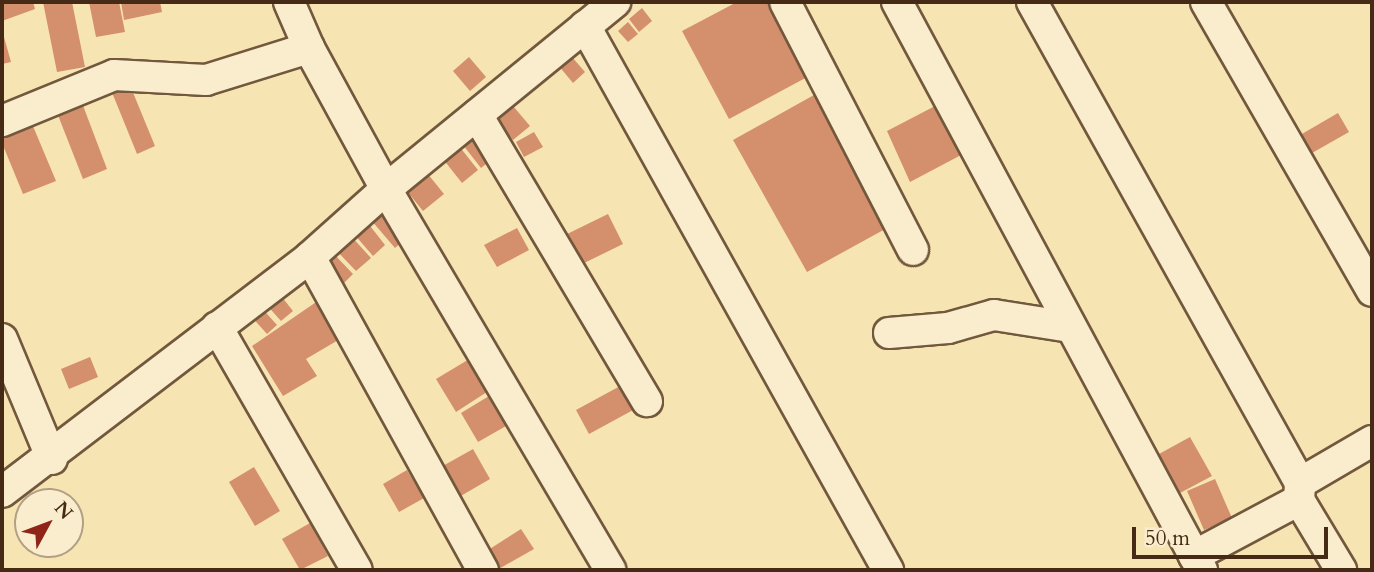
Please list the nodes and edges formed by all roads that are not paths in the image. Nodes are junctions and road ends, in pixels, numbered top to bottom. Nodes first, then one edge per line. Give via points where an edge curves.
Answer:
1 (289, 2) edge
2 (615, 2) edge
3 (785, 2) edge
4 (897, 2) edge
5 (1032, 2) edge
6 (1206, 2) edge
7 (585, 26) junction
8 (309, 48) junction
9 (477, 115) junction
10 (2, 121) edge
11 (386, 189) junction
12 (913, 250) dead end
13 (310, 257) junction
14 (1372, 291) edge
15 (217, 327) junction
16 (1069, 327) junction
17 (889, 333) dead end
18 (2, 339) edge
19 (647, 401) dead end
20 (1372, 441) edge
21 (52, 459) junction
22 (2, 492) edge
23 (1300, 492) junction
24 (1198, 563) edge
25 (357, 570) edge
26 (483, 570) edge
27 (610, 570) edge
28 (888, 570) edge
29 (1341, 570) edge

1 - 8 street
2 - 7 street
3 - 12 street
4 - 16 street
5 - 23 street
6 - 14 street
7 - 9 street
7 - 28 street
8 - 10 street via 206,80 114,75
8 - 11 street
9 - 11 street
9 - 19 street
11 - 13 street
11 - 27 street
13 - 15 street
13 - 26 street
15 - 21 street
15 - 25 street
16 - 17 street via 994,315 948,328
16 - 24 street
18 - 21 street
20 - 23 street
21 - 22 street
23 - 24 street
23 - 29 street

